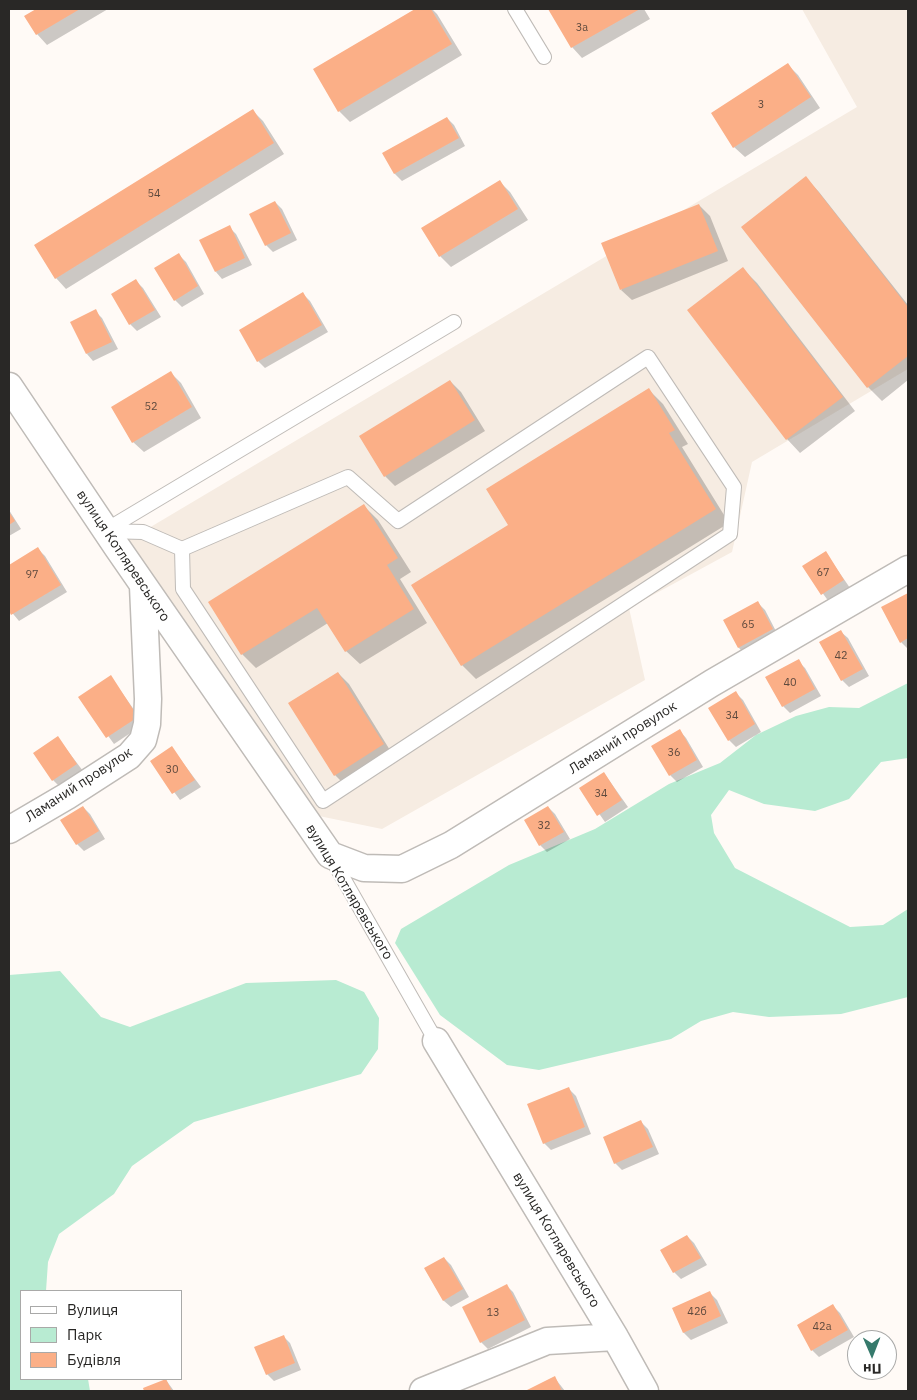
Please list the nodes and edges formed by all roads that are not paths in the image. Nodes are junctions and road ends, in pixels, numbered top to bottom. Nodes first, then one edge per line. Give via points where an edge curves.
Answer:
1 (515, 9) edge
2 (544, 56) dead end
3 (454, 322) dead end
4 (10, 389) edge
5 (105, 530) junction
6 (182, 549) junction
7 (908, 569) edge
8 (143, 586) junction
9 (9, 830) edge
10 (330, 855) junction
11 (436, 1041) joint
12 (615, 1337) junction
13 (423, 1391) edge
14 (645, 1391) edge

1 - 2 lane
3 - 5 lane
4 - 5 street, вулиця Котляревського
5 - 6 lane via 144,532
5 - 8 street, вулиця Котляревського
6 - 6 lane via 348,477 398,521 648,357 734,487 730,534 323,801 183,589
7 - 10 street, Ламаний провулок via 712,683 451,845 402,869 364,868
8 - 9 street, Ламаний провулок via 148,699 143,740 129,756
8 - 10 street, вулиця Котляревського
10 - 11 lane, вулиця Котляревського
11 - 12 street, вулиця Котляревського
12 - 13 street via 547,1341
12 - 14 street, вулиця Котляревського

